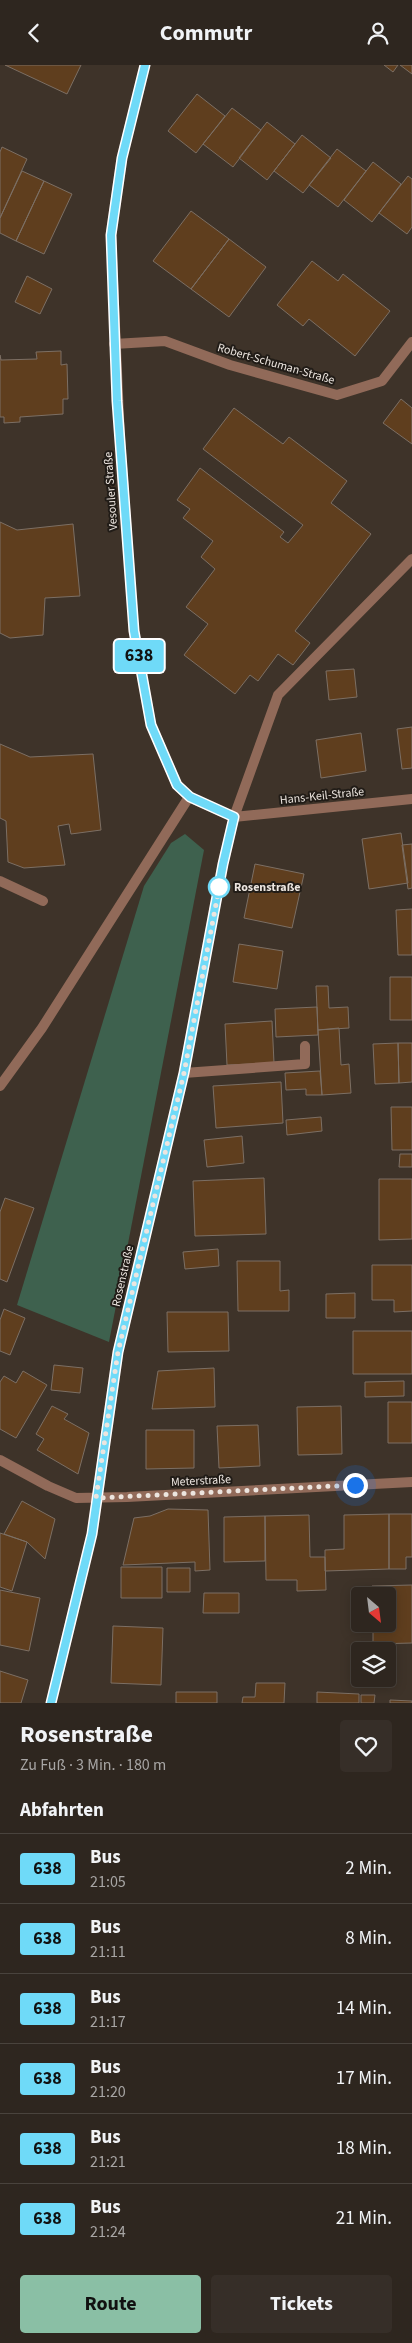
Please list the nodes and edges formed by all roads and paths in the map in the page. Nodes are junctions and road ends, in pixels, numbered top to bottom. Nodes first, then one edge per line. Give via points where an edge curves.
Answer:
1 (145, 65) edge
2 (412, 342) edge
3 (114, 344) junction
4 (412, 559) edge
5 (190, 797) junction
6 (412, 799) edge
7 (234, 817) junction
8 (0, 881) edge
9 (43, 901) dead end
10 (305, 1047) dead end
11 (184, 1073) junction
12 (0, 1086) edge
13 (0, 1460) edge
14 (412, 1482) edge
15 (96, 1498) junction
16 (51, 1703) edge

1 - 3 street, Vesouler Straße via 122,158 111,235
2 - 3 street, Robert-Schuman-Straße via 382,381 337,395 230,365 164,341
3 - 5 street, Vesouler Straße via 134,631 151,725 177,785
4 - 7 street, Rosenstraße via 278,695
5 - 7 street, Vesouler Straße
5 - 12 street via 42,1028
6 - 7 street, Hans-Keil-Straße
7 - 11 street, Rosenstraße
8 - 9 street
10 - 11 street via 306,1064
11 - 15 street, Rosenstraße via 118,1352
13 - 15 street, Meterstraße via 68,1495
14 - 15 street, Meterstraße
15 - 16 street, Rosenstraße via 92,1534

